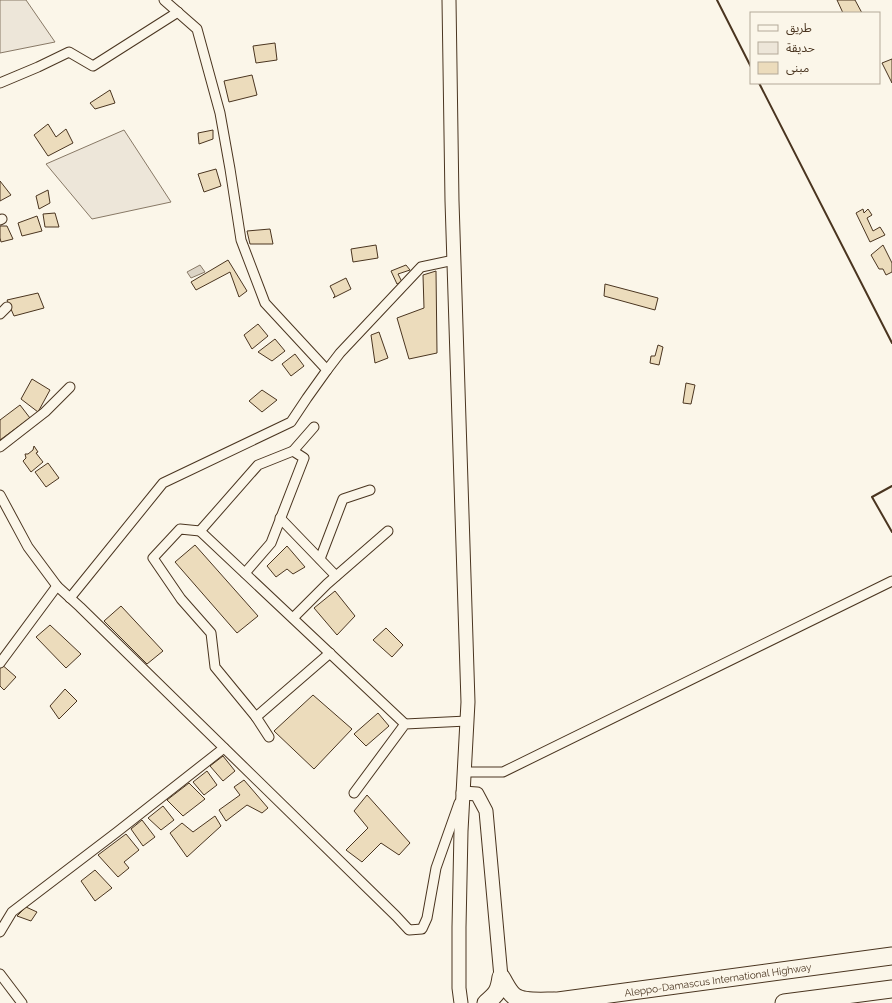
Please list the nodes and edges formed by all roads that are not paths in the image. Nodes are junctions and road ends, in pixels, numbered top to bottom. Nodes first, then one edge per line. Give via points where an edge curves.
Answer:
1 (164, 0) edge
2 (449, 0) edge
3 (178, 12) junction
4 (0, 83) edge
5 (454, 260) junction
6 (327, 370) junction
7 (70, 387) dead end
8 (314, 427) dead end
9 (0, 447) edge
10 (293, 451) junction
11 (370, 490) dead end
12 (0, 495) edge
13 (280, 518) junction
14 (200, 530) junction
15 (388, 531) dead end
16 (320, 559) junction
17 (245, 573) junction
18 (336, 576) junction
19 (892, 581) edge
20 (57, 586) junction
21 (70, 598) junction
22 (293, 618) junction
23 (330, 653) junction
24 (0, 663) edge
25 (256, 717) junction
26 (467, 721) junction
27 (405, 724) junction
28 (269, 737) dead end
29 (224, 748) junction
30 (464, 772) junction
31 (354, 793) dead end
32 (463, 793) junction
33 (0, 932) edge
34 (892, 956) edge
35 (0, 974) edge
36 (502, 977) junction
37 (892, 989) edge
38 (562, 1000) junction
39 (22, 1003) edge
40 (461, 1003) edge
41 (486, 1003) edge
42 (543, 1003) edge
43 (784, 1003) edge

1 - 3 street
2 - 5 main road
3 - 4 street via 93,66 69,52
3 - 6 street via 197,29 220,113 241,240 265,303
5 - 6 street via 421,267
5 - 26 main road
6 - 21 street via 291,422 164,483
7 - 9 street via 46,412
8 - 10 street
10 - 13 street via 304,458
10 - 14 street via 258,464
11 - 16 street via 343,499
12 - 20 street via 28,547
13 - 16 street
13 - 17 street via 271,543
14 - 17 street
14 - 25 street via 180,528 153,558 211,633 215,667
15 - 18 street
16 - 18 street
17 - 22 street
18 - 22 street
19 - 30 street via 503,772
20 - 21 street
20 - 24 street
21 - 29 street
22 - 23 street
23 - 25 street
23 - 27 street
25 - 28 street
26 - 27 street
26 - 30 main road
27 - 31 street
29 - 32 street via 409,930 422,929 427,918 436,868
29 - 33 street via 12,912
30 - 32 main road
32 - 36 main road via 477,794 486,811
32 - 40 main road via 459,919
34 - 38 highway, Aleppo-Damascus International Highway
35 - 39 street
36 - 38 highway via 514,996 527,1001
36 - 41 highway via 500,989
37 - 43 highway
38 - 42 highway, Aleppo-Damascus International Highway

